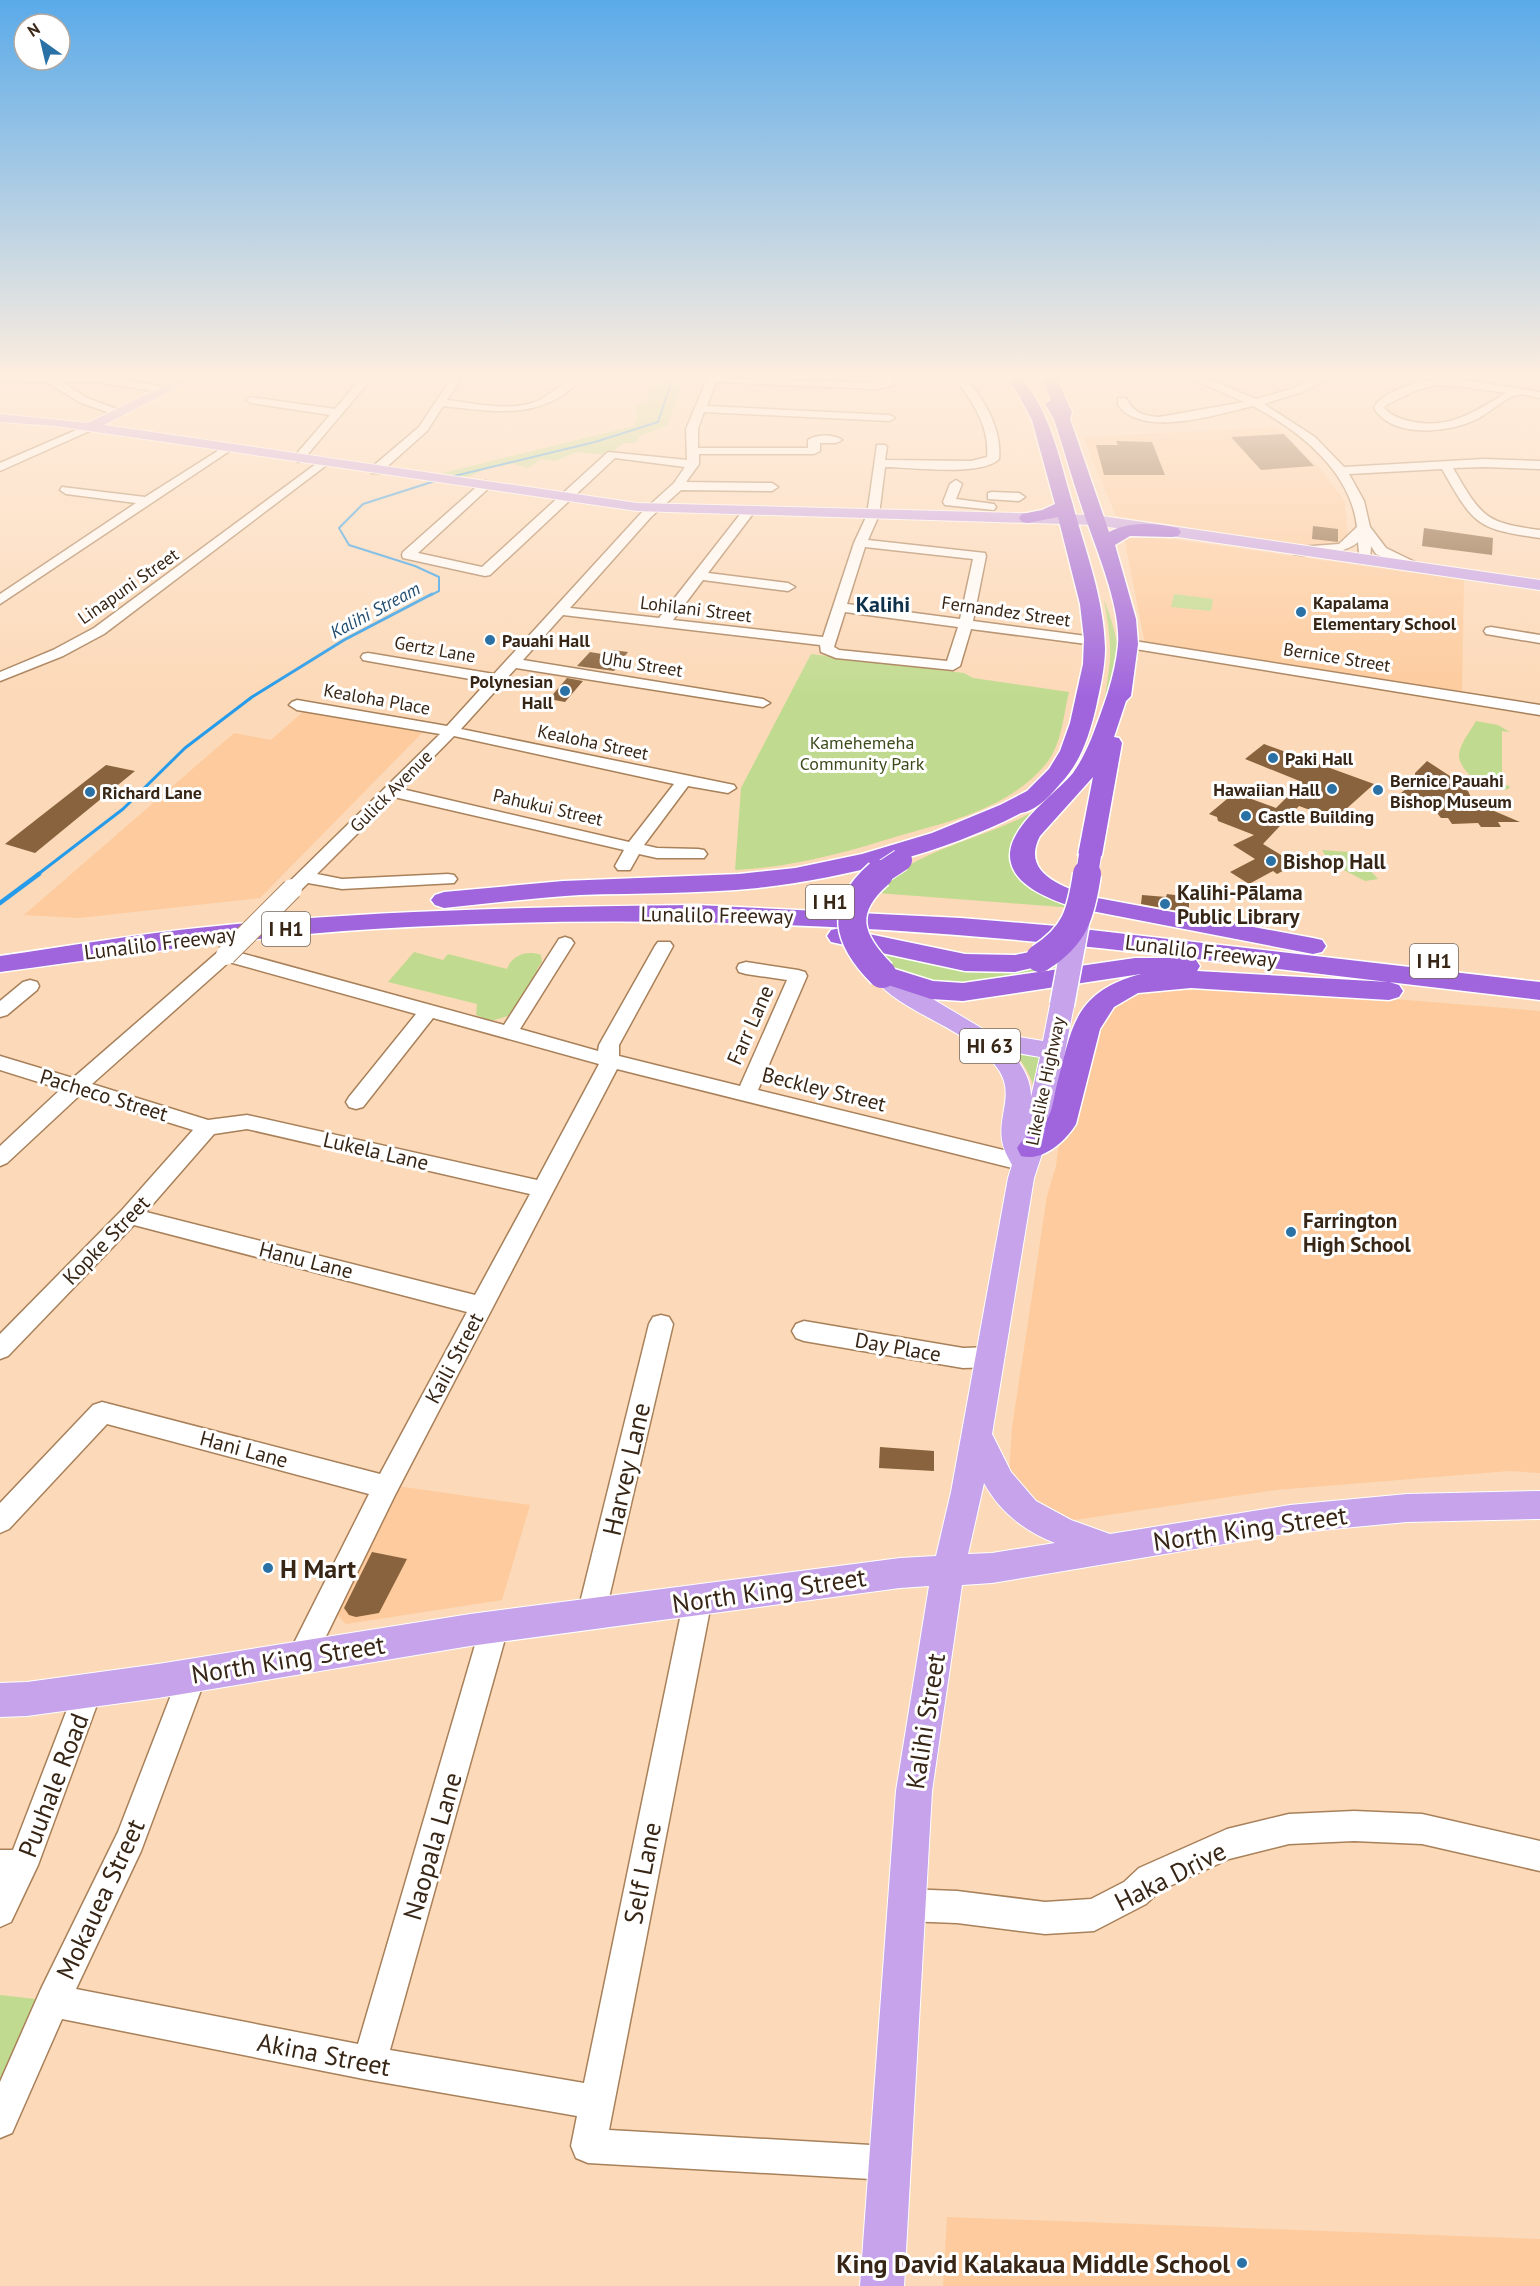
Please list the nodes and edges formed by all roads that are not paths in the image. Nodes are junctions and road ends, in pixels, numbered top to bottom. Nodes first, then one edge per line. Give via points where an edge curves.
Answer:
1 (171, 484) edge
2 (295, 484) edge
3 (476, 484) edge
4 (580, 484) edge
5 (877, 484) edge
6 (956, 484) dead end
7 (1058, 484) edge
8 (1083, 484) edge
9 (1348, 484) edge
10 (1458, 484) edge
11 (486, 485) junction
12 (678, 486) joint
13 (772, 487) dead end
14 (66, 490) dead end
15 (1019, 497) dead end
16 (564, 498) junction
17 (145, 501) junction
18 (991, 502) junction
19 (653, 508) junction
20 (749, 511) junction
21 (1066, 511) junction
22 (873, 515) junction
23 (1028, 518) joint
24 (1095, 520) junction
25 (1364, 527) junction
26 (1172, 532) junction
27 (1540, 534) edge
28 (860, 543) junction
29 (1106, 544) junction
30 (1298, 551) junction
31 (1365, 560) junction
32 (1418, 567) junction
33 (700, 576) junction
34 (1540, 585) edge
35 (788, 587) dead end
36 (0, 600) edge
37 (841, 607) junction
38 (560, 611) junction
39 (663, 623) junction
40 (966, 623) junction
41 (1491, 631) dead end
42 (1540, 639) edge
43 (1095, 641) junction
44 (827, 642) junction
45 (1128, 644) junction
46 (368, 657) dead end
47 (514, 663) junction
48 (0, 676) edge
49 (1123, 678) junction
50 (496, 679) junction
51 (763, 703) dead end
52 (297, 705) dead end
53 (1540, 710) edge
54 (451, 731) junction
55 (684, 781) junction
56 (728, 788) dead end
57 (389, 791) junction
58 (1038, 794) junction
59 (634, 847) junction
60 (698, 854) dead end
61 (624, 866) dead end
62 (448, 879) dead end
63 (298, 883) junction
64 (330, 910) junction
65 (575, 914) junction
66 (1077, 924) junction
67 (566, 944) dead end
68 (664, 946) dead end
69 (0, 949) edge
70 (1328, 949) junction
71 (226, 955) junction
72 (0, 964) edge
73 (746, 968) dead end
74 (882, 974) junction
75 (1540, 974) edge
76 (30, 986) dead end
77 (1540, 991) edge
78 (1431, 993) junction
79 (1540, 1002) edge
80 (429, 1010) junction
81 (0, 1011) edge
82 (509, 1032) junction
83 (980, 1039) junction
84 (1054, 1045) junction
85 (611, 1061) junction
86 (0, 1064) edge
87 (76, 1087) junction
88 (746, 1094) junction
89 (356, 1102) dead end
90 (208, 1127) junction
91 (1028, 1155) junction
92 (0, 1158) edge
93 (544, 1189) junction
94 (130, 1216) junction
95 (481, 1306) junction
96 (661, 1324) dead end
97 (804, 1331) dead end
98 (0, 1349) edge
99 (992, 1357) junction
100 (977, 1434) junction
101 (386, 1487) junction
102 (1540, 1505) edge
103 (0, 1521) edge
104 (1112, 1549) junction
105 (948, 1572) junction
106 (698, 1599) junction
107 (591, 1615) junction
108 (494, 1628) junction
109 (301, 1657) junction
110 (193, 1674) junction
111 (88, 1691) junction
112 (0, 1700) edge
113 (1540, 1856) edge
114 (11, 1865) edge
115 (905, 1905) junction
116 (0, 1911) edge
117 (53, 2001) junction
118 (369, 2063) junction
119 (596, 2102) junction
120 (0, 2121) edge
121 (888, 2163) junction
122 (882, 2286) edge

1 - 17 street
2 - 48 street, Linapuni Street via 99,631 58,653
3 - 11 main road
4 - 16 street
5 - 22 street
6 - 18 street via 949,502
7 - 21 highway, Likelike Highway / HI 63
8 - 24 highway, Likelike Highway / HI 63
9 - 25 street via 1358,501
10 - 27 street via 1480,517 1491,524
11 - 16 main road
11 - 16 street via 408,555 485,572
12 - 13 street
12 - 19 street, Gulick Avenue
14 - 17 street
15 - 18 street
16 - 19 main road
17 - 36 street
18 - 22 main road
18 - 23 main road
19 - 20 main road
19 - 38 street, Gulick Avenue
20 - 22 main road
20 - 33 street
21 - 23 highway via 1060,509
21 - 24 main road
21 - 43 highway, Likelike Highway / HI 63 via 1088,594
22 - 28 street
24 - 26 main road
24 - 29 highway, Likelike Highway / HI 63
25 - 30 street via 1357,539 1344,547
25 - 31 street
25 - 32 street via 1381,551
26 - 29 highway via 1132,530 1119,533
26 - 30 main road
28 - 37 street
28 - 40 street via 980,556
29 - 45 highway, Likelike Highway / HI 63 via 1126,619
30 - 31 main road
31 - 32 main road
32 - 34 main road
33 - 35 street
33 - 39 street
37 - 40 street, Fernandez Street
37 - 44 street
38 - 39 street, Lohilani Street
38 - 47 street, Gulick Avenue
39 - 44 street, Lohilani Street
40 - 43 street, Fernandez Street
40 - 44 street via 953,666 833,654 826,649
41 - 42 street
43 - 58 highway, Likelike Highway / HI 63 via 1088,694 1073,751 1064,768
45 - 49 highway, Likelike Highway / HI 63
45 - 53 street, Bernice Street
46 - 50 street, Gertz Lane
47 - 50 street, Gulick Avenue
47 - 51 street, Uhu Street
49 - 66 highway, Likelike Highway / HI 63, bridge
49 - 70 highway via 1094,759 1023,846 1025,865 1031,875 1055,892 1104,908
50 - 54 street, Gulick Avenue
52 - 54 street, Kealoha Place
54 - 55 street, Kealoha Street
54 - 57 street, Gulick Avenue
55 - 56 street, Kealoha Street
55 - 59 street
57 - 59 street, Pahukui Street
57 - 63 street, Gulick Avenue
58 - 64 highway via 997,816 933,839 804,873 760,880 576,888
58 - 74 highway, Likelike Highway / HI 63, bridge via 1016,810 901,860 873,877 855,900 851,927 862,955
59 - 60 street, Pahukui Street via 657,853
59 - 61 street
62 - 63 street
63 - 71 street, Gulick Avenue, bridge
64 - 69 highway, Lunalilo Freeway / I H1 via 165,924
64 - 70 highway, Lunalilo Freeway / I H1 via 642,897 736,898 908,905 1053,917
65 - 66 highway, bridge via 790,929 876,942 986,966 1014,965 1040,958 1054,951
65 - 72 highway, Lunalilo Freeway / I H1 via 375,921 206,935
65 - 77 highway, Lunalilo Freeway / I H1 via 744,914 960,926
66 - 84 main road, Likelike Highway / HI 63, bridge
67 - 82 street
68 - 85 street via 609,1045
70 - 75 highway, Lunalilo Freeway / I H1
71 - 80 street, Beckley Street
71 - 87 street, Gulick Avenue
73 - 88 street, Farr Lane via 798,976
74 - 78 highway via 931,990 963,992 1135,966 1177,965
74 - 83 main road, Likelike Highway / HI 63
76 - 81 street
78 - 79 highway
78 - 91 highway via 1191,979 1125,986 1110,995 1092,1015 1061,1124
80 - 82 street, Beckley Street
80 - 89 street
82 - 85 street, Beckley Street
83 - 84 main road via 1040,1049
83 - 91 main road, Likelike Highway / HI 63 via 1008,1064 1017,1082 1019,1101 1014,1138
84 - 91 main road, Likelike Highway / HI 63
85 - 88 street, Beckley Street
85 - 93 street, Kaili Street
86 - 87 street, Pacheco Street
87 - 90 street, Pacheco Street
87 - 92 street, Gulick Avenue
88 - 91 street, Beckley Street
90 - 93 street, Lukela Lane via 247,1122
90 - 94 street, Kopke Street
91 - 99 main road, Kalihi Street / HI 63
93 - 95 street, Kaili Street
94 - 95 street, Hanu Lane
94 - 98 street, Kopke Street
95 - 101 street, Kaili Street
96 - 107 street, Harvey Lane
97 - 99 street, Day Place via 963,1358
99 - 100 main road, Kalihi Street / HI 63
100 - 104 main road via 1000,1482 1024,1512 1051,1528
100 - 105 main road, Kalihi Street / HI 63
101 - 103 street, Hani Lane via 102,1412
101 - 109 street, Kaili Street
102 - 104 main road, North King Street via 1407,1508 1290,1519
104 - 105 main road, North King Street
105 - 106 main road, North King Street via 900,1573
105 - 115 main road, Kalihi Street / HI 63 via 914,1791
106 - 107 main road, North King Street
106 - 119 street, Self Lane
107 - 108 main road, North King Street
108 - 109 main road, North King Street
108 - 118 street, Naopala Lane
109 - 110 main road, North King Street
110 - 111 main road, North King Street
110 - 117 street, Mokauea Street via 130,1840
111 - 112 main road, North King Street
111 - 114 street, Puuhale Road
113 - 115 street, Haka Drive via 1422,1829 1289,1829 1227,1844 1150,1880 1136,1893 1094,1915 1045,1918
114 - 116 street, Puuhale Road
115 - 121 main road, Kalihi Street / HI 63
117 - 118 street, Akina Street
117 - 120 street, Mokauea Street
118 - 119 street, Akina Street
119 - 121 street, Self Lane via 588,2146
121 - 122 main road, Kalihi Street / HI 63

